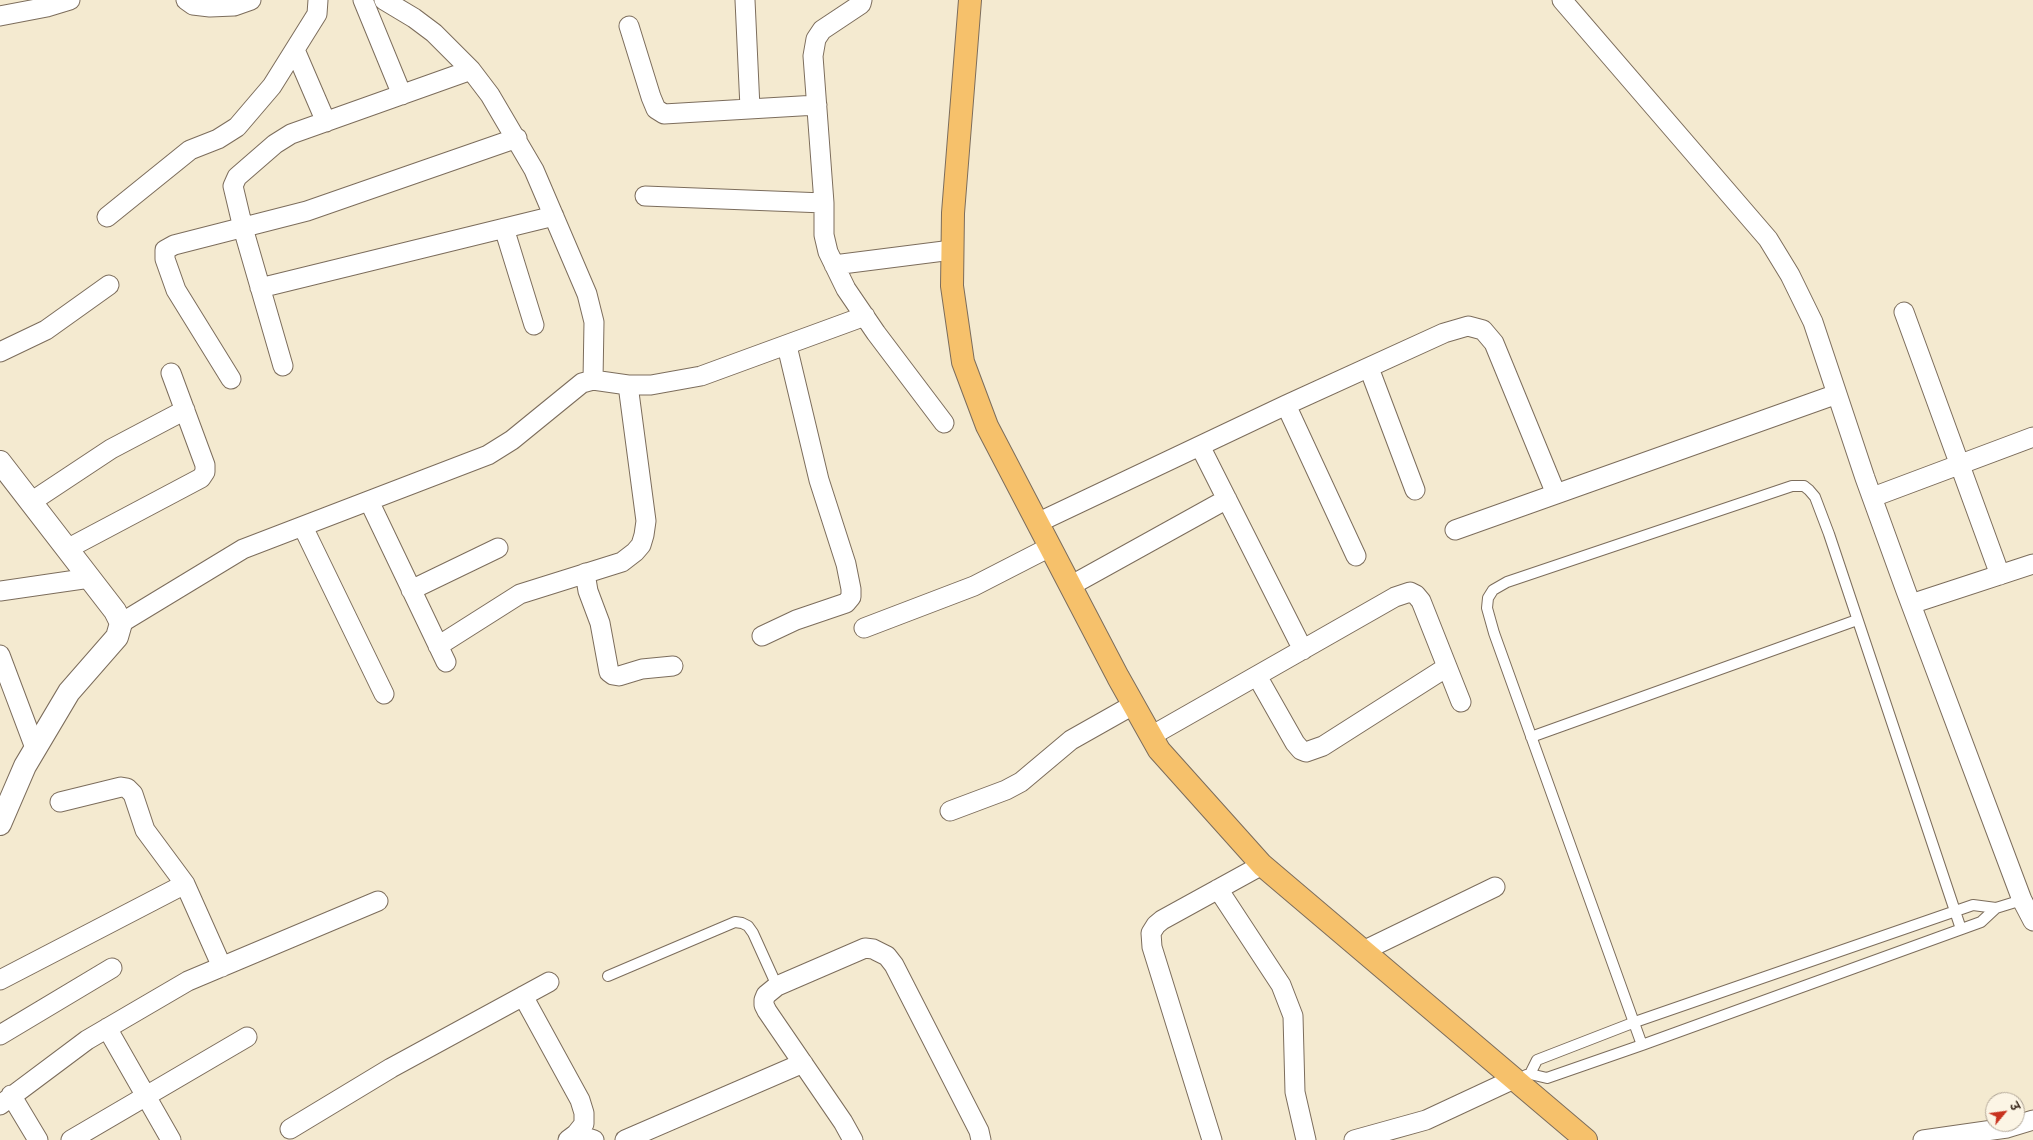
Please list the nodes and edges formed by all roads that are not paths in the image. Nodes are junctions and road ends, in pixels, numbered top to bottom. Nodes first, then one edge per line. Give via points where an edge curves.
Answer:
1 (70, 0) edge
2 (186, 0) edge
3 (251, 0) edge
4 (318, 0) edge
5 (363, 0) edge
6 (384, 0) edge
7 (745, 0) edge
8 (862, 0) edge
9 (970, 0) edge
10 (1562, 0) edge
11 (0, 16) edge
12 (629, 26) dead end
13 (295, 50) junction
14 (471, 70) junction
15 (402, 95) junction
16 (817, 105) junction
17 (750, 108) junction
18 (326, 122) junction
19 (517, 138) junction
20 (645, 196) dead end
21 (824, 203) junction
22 (107, 216) dead end
23 (554, 216) junction
24 (242, 228) junction
25 (504, 228) junction
26 (952, 250) junction
27 (834, 265) junction
28 (109, 284) dead end
29 (260, 288) junction
30 (1904, 312) dead end
31 (864, 316) junction
32 (534, 325) dead end
33 (787, 346) junction
34 (0, 352) edge
35 (283, 366) dead end
36 (1369, 368) junction
37 (171, 373) dead end
38 (231, 379) dead end
39 (593, 380) junction
40 (628, 386) junction
41 (1837, 394) junction
42 (1286, 405) junction
43 (184, 410) junction
44 (944, 423) dead end
45 (2033, 437) edge
46 (1200, 446) junction
47 (0, 462) edge
48 (1959, 463) junction
49 (1415, 490) dead end
50 (1556, 494) junction
51 (1873, 497) junction
52 (1227, 499) junction
53 (369, 501) junction
54 (31, 502) junction
55 (1037, 522) junction
56 (303, 526) junction
57 (1455, 530) dead end
58 (1050, 547) junction
59 (498, 548) dead end
60 (68, 549) junction
61 (1356, 556) dead end
62 (2033, 564) edge
63 (585, 573) junction
64 (2000, 575) junction
65 (90, 578) junction
66 (1070, 586) junction
67 (411, 590) junction
68 (0, 591) edge
69 (1911, 604) junction
70 (1857, 620) junction
71 (121, 623) junction
72 (864, 628) dead end
73 (762, 636) dead end
74 (1303, 650) junction
75 (0, 655) edge
76 (673, 666) dead end
77 (1447, 666) junction
78 (1258, 676) junction
79 (384, 694) dead end
80 (1461, 702) dead end
81 (1133, 705) junction
82 (1151, 736) junction
83 (1531, 737) junction
84 (35, 748) junction
85 (60, 802) dead end
86 (950, 811) dead end
87 (2, 815) edge
88 (1262, 864) junction
89 (185, 884) junction
90 (1495, 887) dead end
91 (1218, 889) junction
92 (378, 900) dead end
93 (2022, 900) junction
94 (1996, 908) junction
95 (1954, 911) junction
96 (2033, 922) edge
97 (1961, 929) junction
98 (1363, 951) junction
99 (222, 967) junction
100 (112, 968) dead end
101 (608, 976) dead end
102 (0, 980) edge
103 (549, 982) dead end
104 (777, 986) junction
105 (523, 996) junction
106 (1635, 1022) junction
107 (107, 1028) junction
108 (0, 1035) edge
109 (247, 1037) dead end
110 (1642, 1045) junction
111 (803, 1063) junction
112 (1522, 1076) junction
113 (145, 1096) junction
114 (6, 1100) edge
115 (2033, 1120) edge
116 (290, 1129) dead end
117 (572, 1137) edge
118 (1359, 1139) edge
119 (38, 1140) edge
120 (71, 1140) edge
121 (170, 1140) edge
122 (594, 1140) edge
123 (625, 1140) edge
124 (853, 1140) edge
125 (980, 1140) edge
126 (1212, 1140) edge
127 (1306, 1140) edge
128 (1586, 1140) edge
129 (1923, 1140) edge

1 - 11 street
2 - 3 street via 210,7 234,6
4 - 13 street via 317,14
5 - 15 street
6 - 14 street via 434,33
7 - 17 street
8 - 16 street via 861,4 822,30 816,39 813,56
9 - 26 main road
10 - 41 street via 1768,239 1790,274 1813,322
12 - 17 street via 656,109 664,114
13 - 18 street
13 - 22 street via 272,86 237,127 218,139 190,150
14 - 15 street
14 - 19 street
15 - 18 street
16 - 17 street
16 - 21 street
18 - 24 street via 291,134 236,177 232,186
19 - 23 street
19 - 24 street via 307,211
20 - 21 street
21 - 27 street via 824,235
23 - 25 street
23 - 39 street via 587,294 594,322
24 - 29 street
24 - 38 street via 174,245 165,250 165,259 176,290
25 - 29 street
25 - 32 street
26 - 27 street
26 - 55 main road via 952,286 963,362 987,426
27 - 31 street
28 - 34 street via 46,330
29 - 35 street
30 - 48 street
31 - 33 street
31 - 44 street
33 - 40 street via 701,376 651,385
33 - 73 street via 819,480 846,564 851,597 846,603 796,620
36 - 42 street
36 - 49 street
36 - 50 street via 1444,334 1468,326 1483,330 1494,343
37 - 43 street
39 - 40 street
39 - 53 street via 582,383 512,440 488,455
40 - 63 street via 646,521 644,535 635,552 622,562
41 - 50 street
41 - 51 street
42 - 46 street
42 - 61 street
43 - 54 street via 111,449
43 - 60 street via 205,465 205,472 201,478
45 - 48 street
46 - 52 street
46 - 55 street
47 - 54 street
48 - 51 street
48 - 64 street
50 - 57 street
51 - 69 street
52 - 66 street
52 - 74 street
53 - 56 street
53 - 67 street
54 - 60 street
55 - 58 main road
56 - 71 street via 243,549
56 - 79 street
58 - 66 main road
58 - 72 street via 974,586
59 - 67 street
60 - 65 street
62 - 64 street
63 - 67 street via 520,594 442,654
63 - 76 street via 588,591 600,623 609,672 619,676 642,669
64 - 69 street
65 - 68 street
65 - 71 street via 115,610
66 - 81 main road
69 - 93 street
70 - 83 lane
70 - 83 lane via 1815,497 1809,490 1798,485 1507,582 1493,590 1488,598 1487,608
70 - 95 lane
71 - 84 street via 117,638 69,692
74 - 77 street via 1410,592 1420,601
74 - 78 street
75 - 84 street
77 - 78 street via 1323,746 1306,752 1295,743
77 - 80 street
78 - 82 street
81 - 82 main road
81 - 86 street via 1071,740 1021,782
82 - 88 main road via 1159,750
83 - 106 lane
84 - 87 street
85 - 89 street via 121,787 127,788 132,794 145,830
88 - 91 street
88 - 98 main road
89 - 99 street
89 - 102 street
90 - 98 street
91 - 126 street via 1162,920 1151,933 1152,947
91 - 127 street via 1281,985 1293,1016 1295,1092
92 - 99 street
93 - 94 lane
93 - 96 street
94 - 95 lane via 1973,905
94 - 97 lane via 1981,922
95 - 97 lane
95 - 106 lane
97 - 110 lane
98 - 112 main road
99 - 107 street via 188,981
100 - 108 street
101 - 104 lane via 735,922 748,926 753,933
103 - 105 street
104 - 111 street via 766,995 764,1005
104 - 125 street via 865,948 887,956 894,965 978,1131
105 - 116 street via 391,1068
105 - 117 street via 580,1100 584,1124
106 - 110 lane
106 - 112 lane via 1537,1060
107 - 113 street
107 - 114 street
109 - 113 street
110 - 112 lane via 1547,1078
111 - 123 street
111 - 124 street
112 - 118 street via 1426,1120
112 - 128 main road
113 - 120 street
113 - 121 street
114 - 119 street
115 - 129 street via 2007,1128
117 - 122 street

